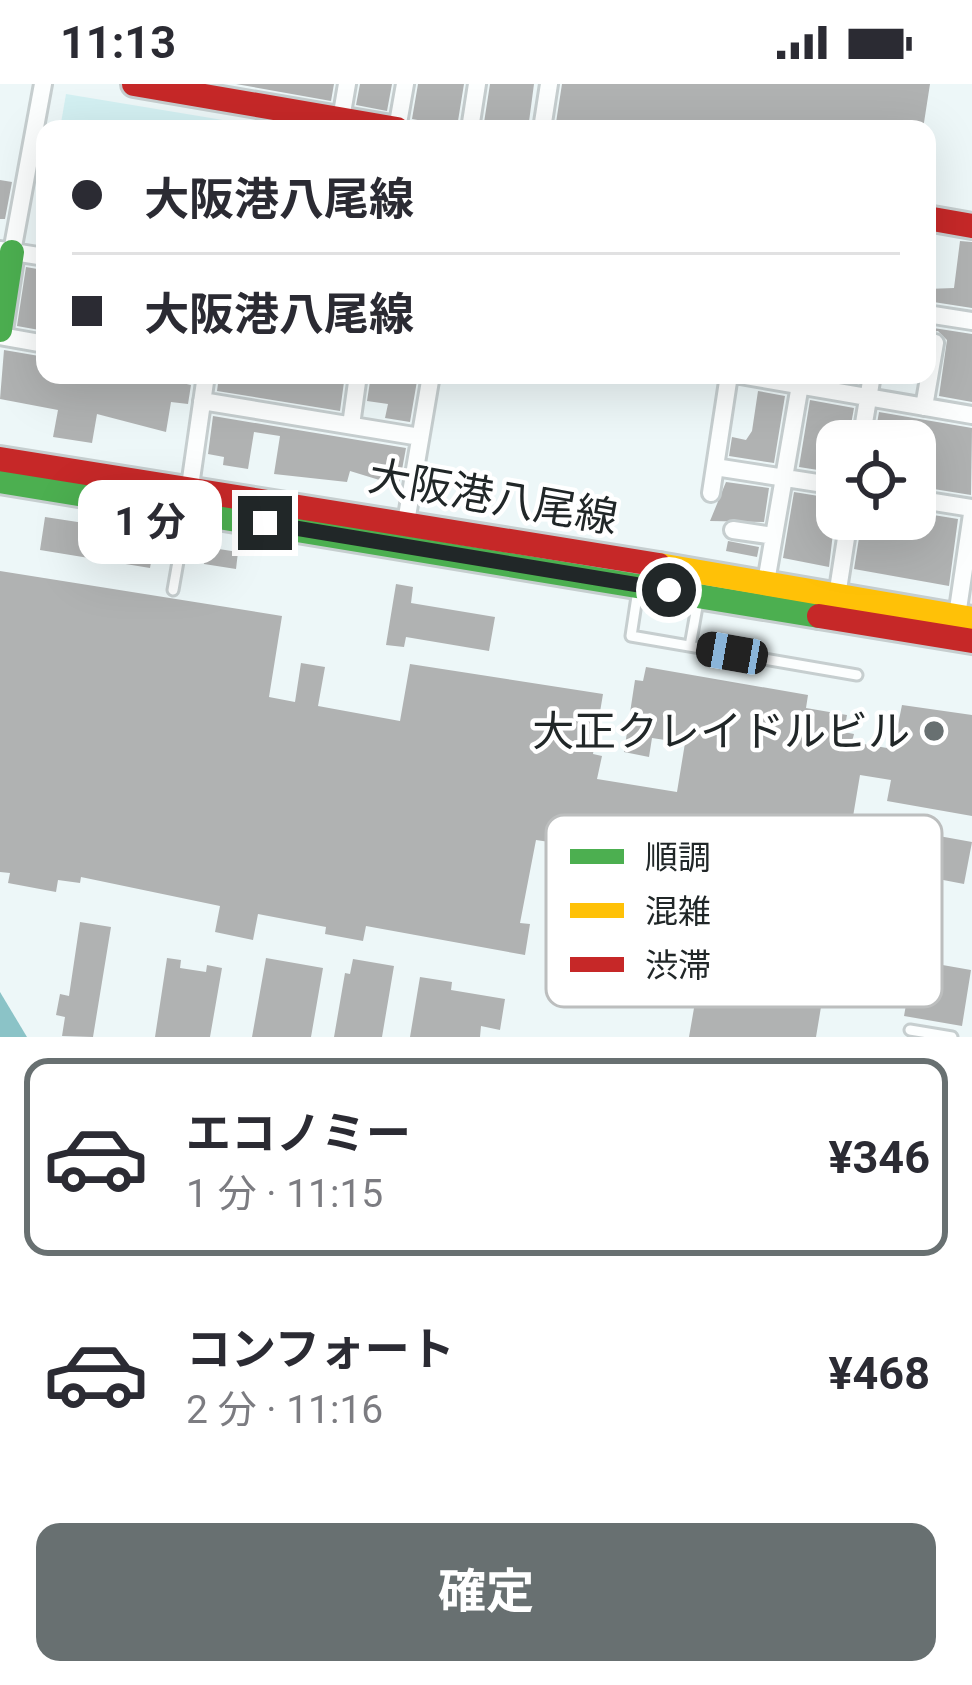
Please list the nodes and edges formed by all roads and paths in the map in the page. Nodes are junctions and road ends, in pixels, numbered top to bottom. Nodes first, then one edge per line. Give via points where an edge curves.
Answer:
1 (43, 84) edge
2 (134, 84) edge
3 (347, 84) edge
4 (405, 84) edge
5 (477, 84) edge
6 (549, 84) edge
7 (258, 94) edge
8 (340, 119) junction
9 (346, 120) edge
10 (399, 120) edge
11 (471, 120) edge
12 (543, 120) edge
13 (936, 220) edge
14 (972, 226) edge
15 (6, 251) edge
16 (36, 256) edge
17 (936, 315) edge
18 (972, 321) edge
19 (0, 333) edge
20 (36, 342) edge
21 (205, 384) edge
22 (357, 384) edge
23 (429, 384) edge
24 (728, 384) edge
25 (789, 384) edge
26 (870, 384) edge
27 (928, 384) edge
28 (800, 386) junction
29 (868, 397) junction
30 (202, 401) junction
31 (924, 407) junction
32 (972, 415) edge
33 (864, 420) edge
34 (351, 425) junction
35 (420, 436) junction
36 (0, 459) edge
37 (715, 467) junction
38 (784, 478) junction
39 (0, 481) edge
40 (816, 483) edge
41 (711, 493) dead end
42 (189, 499) junction
43 (936, 503) edge
44 (972, 511) edge
45 (733, 530) dead end
46 (404, 534) junction
47 (774, 536) junction
48 (845, 540) edge
49 (641, 573) junction
50 (766, 582) junction
51 (173, 590) dead end
52 (698, 596) junction
53 (837, 596) junction
54 (964, 617) edge
55 (972, 641) edge
56 (690, 646) junction
57 (857, 675) dead end
58 (910, 1030) dead end
59 (952, 1037) edge

1 - 15 street
2 - 7 main road
3 - 8 street
4 - 10 street
5 - 11 street
6 - 12 street
7 - 8 main road
8 - 9 main road
13 - 14 main road
15 - 16 street
15 - 19 main road
17 - 18 street
19 - 20 street
21 - 30 street
22 - 34 street
23 - 35 street
24 - 37 street
25 - 28 street
26 - 29 street
27 - 31 street
28 - 29 street
28 - 38 street
29 - 31 street
29 - 33 street
30 - 34 street
30 - 42 street
31 - 32 street
34 - 35 street
35 - 46 street
36 - 42 main road, 大阪港八尾線
37 - 38 street
37 - 41 street
38 - 40 street
38 - 47 street
39 - 42 main road, 大阪港八尾線
42 - 46 main road, 大阪港八尾線
42 - 51 lane
43 - 44 street
44 - 54 street
45 - 47 street
46 - 49 main road, 大阪港八尾線
47 - 50 street
48 - 53 street
49 - 50 main road, 大阪港八尾線
49 - 52 main road, 大阪港八尾線
49 - 56 lane via 631,636
50 - 53 main road, 大阪港八尾線
52 - 55 main road, 大阪港八尾線
52 - 56 lane
53 - 54 main road, 大阪港八尾線
56 - 57 lane
58 - 59 lane

